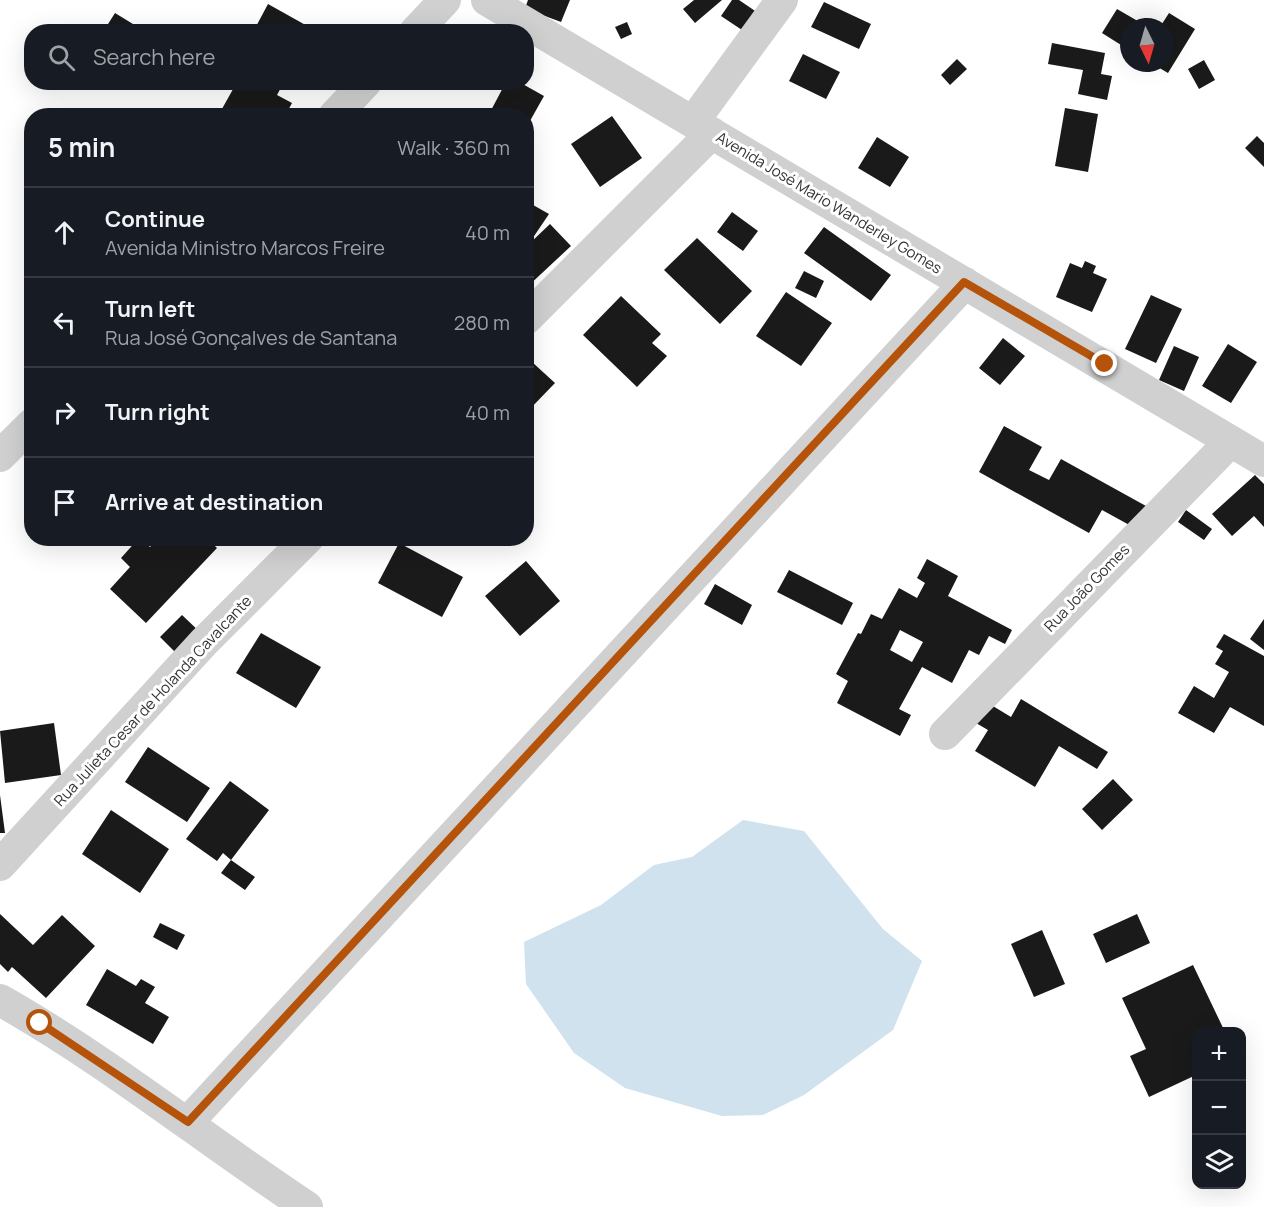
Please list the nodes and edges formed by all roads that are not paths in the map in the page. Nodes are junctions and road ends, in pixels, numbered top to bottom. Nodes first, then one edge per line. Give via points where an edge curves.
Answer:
1 (445, 0) edge
2 (487, 0) edge
3 (782, 0) edge
4 (422, 24) edge
5 (527, 24) edge
6 (534, 28) edge
7 (358, 90) edge
8 (342, 108) edge
9 (702, 128) junction
10 (964, 282) junction
11 (534, 310) edge
12 (24, 432) edge
13 (1230, 442) junction
14 (0, 456) edge
15 (1264, 461) edge
16 (300, 546) edge
17 (945, 734) dead end
18 (0, 865) edge
19 (0, 1000) edge
20 (188, 1122) junction
21 (307, 1207) edge

1 - 4 street
2 - 5 street, Avenida José Mario Wanderley Gomes
3 - 9 street
6 - 9 street, Avenida José Mario Wanderley Gomes
7 - 8 street
9 - 10 street, Avenida José Mario Wanderley Gomes
9 - 11 street
10 - 13 street, Avenida José Mario Wanderley Gomes
10 - 20 street
12 - 14 street
13 - 15 street, Avenida José Mario Wanderley Gomes
13 - 17 street, Rua João Gomes
16 - 18 street, Rua Julieta Cesar de Holanda Cavalcante via 204,642
19 - 20 street
20 - 21 street

